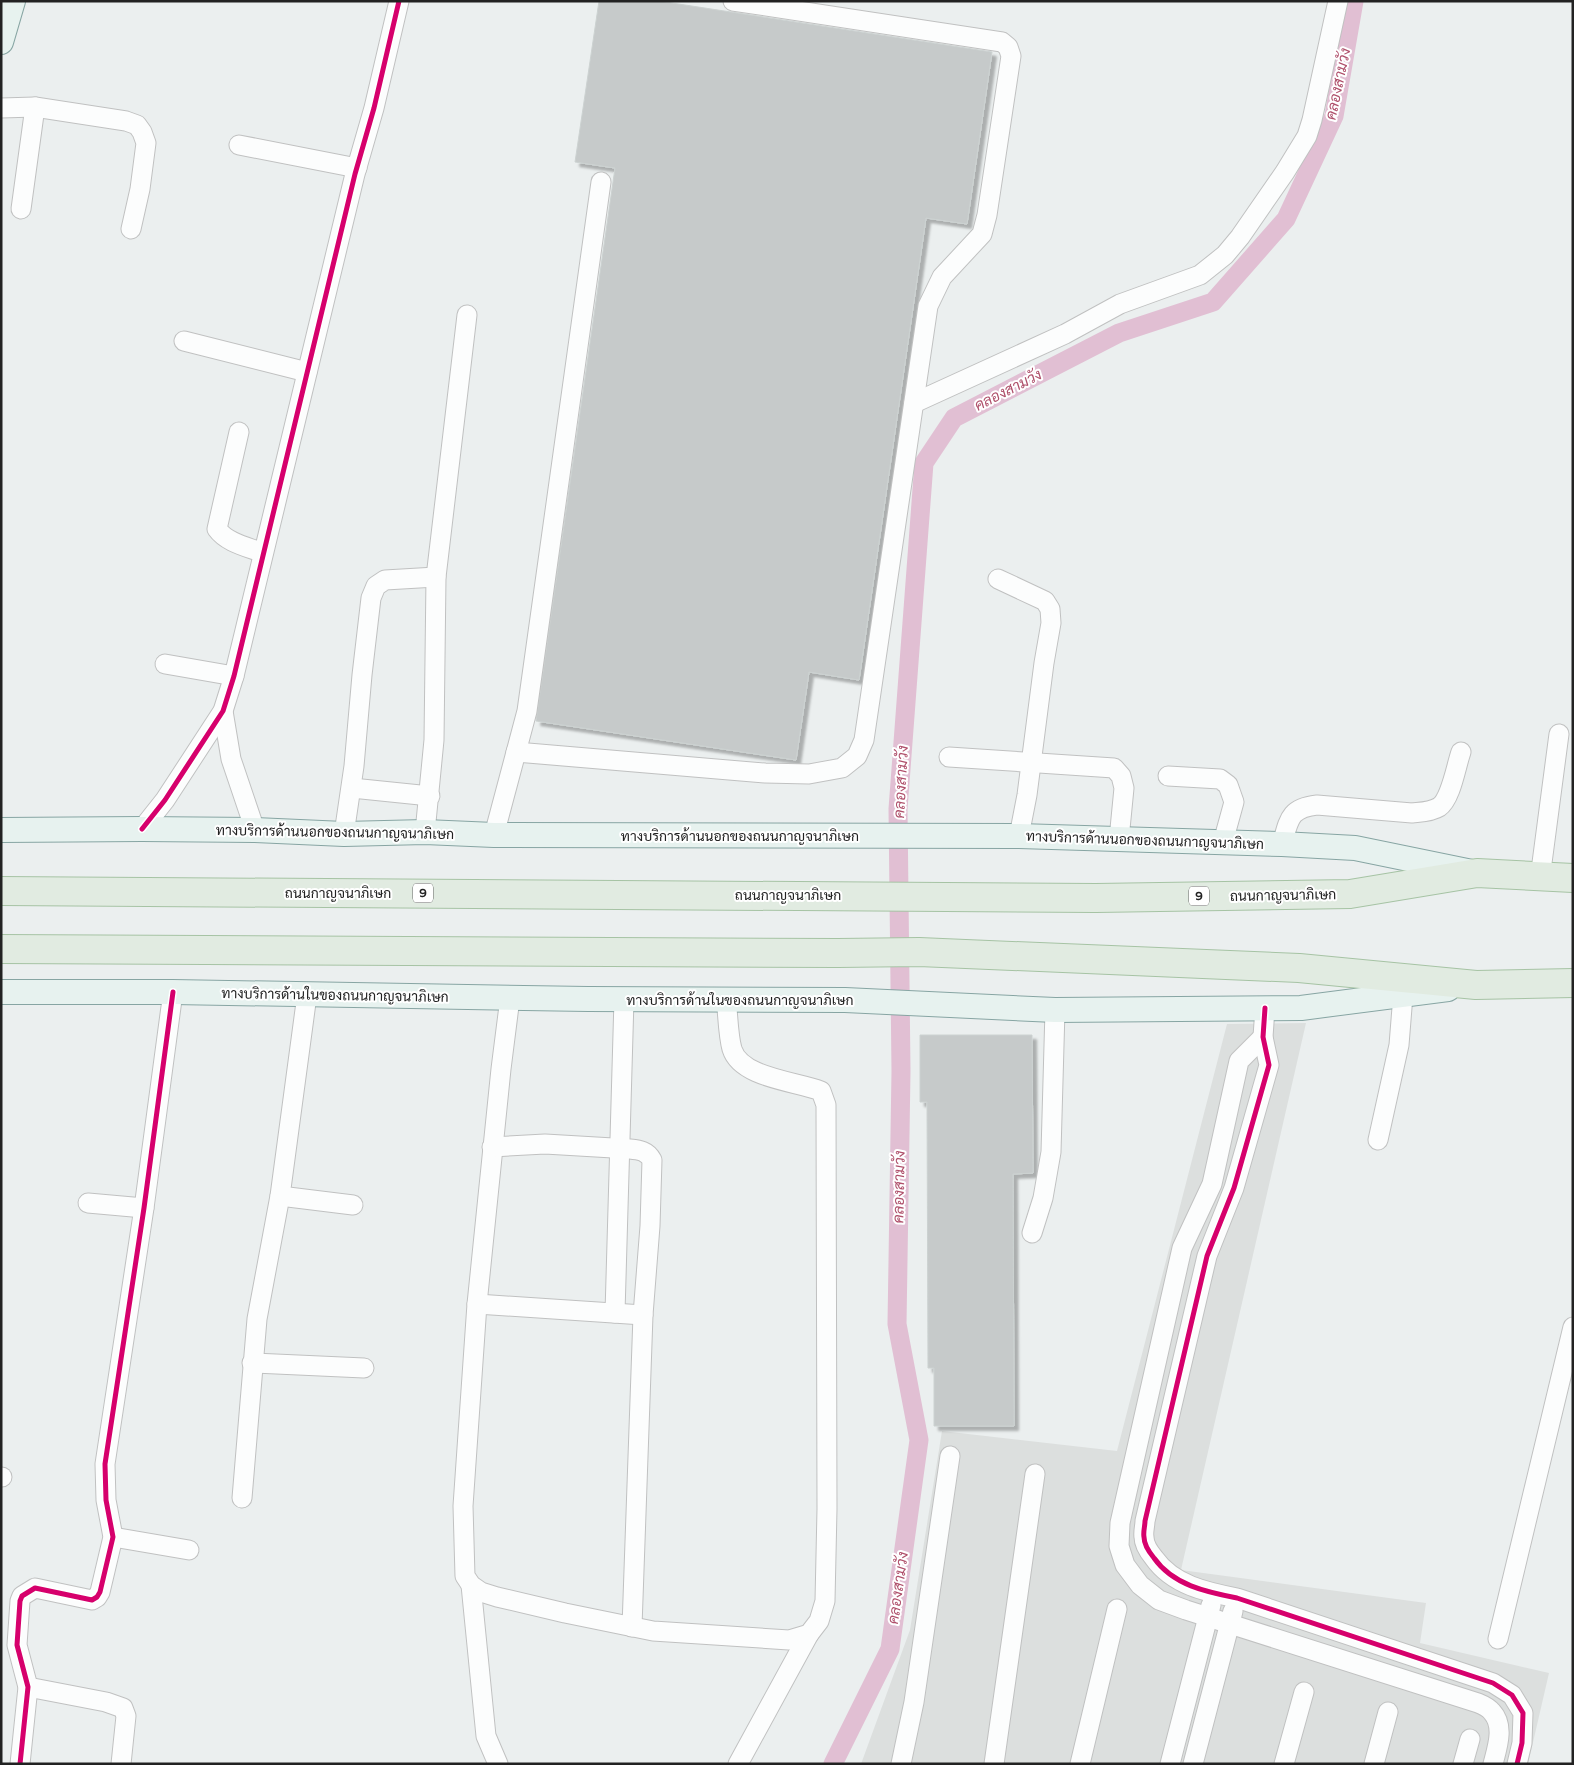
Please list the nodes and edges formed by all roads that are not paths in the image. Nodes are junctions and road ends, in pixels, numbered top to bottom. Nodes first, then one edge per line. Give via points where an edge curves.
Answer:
1 (399, 1) edge
2 (733, 1) edge
3 (1338, 1) edge
4 (7, 22) edge
5 (1, 62) edge
6 (35, 107) junction
7 (1, 108) edge
8 (239, 145) dead end
9 (357, 168) junction
10 (601, 182) dead end
11 (21, 209) dead end
12 (131, 229) dead end
13 (467, 315) dead end
14 (184, 341) dead end
15 (307, 372) junction
16 (914, 404) junction
17 (239, 432) dead end
18 (263, 553) junction
19 (436, 577) junction
20 (998, 579) dead end
21 (165, 664) dead end
22 (234, 676) junction
23 (223, 711) junction
24 (1559, 734) dead end
25 (516, 752) junction
26 (1460, 752) dead end
27 (949, 757) dead end
28 (1032, 762) junction
29 (1168, 776) dead end
30 (352, 788) junction
31 (430, 796) junction
32 (1, 818) edge
33 (41, 829) junction
34 (142, 829) junction
35 (1, 830) edge
36 (255, 830) junction
37 (425, 832) junction
38 (344, 834) junction
39 (494, 835) junction
40 (1019, 836) junction
41 (1119, 839) junction
42 (1223, 842) junction
43 (1282, 844) junction
44 (1477, 873) junction
45 (1540, 878) junction
46 (1573, 878) edge
47 (1, 891) edge
48 (1, 949) edge
49 (1573, 983) edge
50 (1476, 985) junction
51 (1, 992) edge
52 (173, 992) junction
53 (307, 994) junction
54 (1403, 995) junction
55 (510, 998) junction
56 (726, 998) junction
57 (624, 999) junction
58 (1265, 1008) junction
59 (1055, 1010) junction
60 (1263, 1037) junction
61 (1227, 1116) junction
62 (1253, 1122) junction
63 (1378, 1140) dead end
64 (492, 1147) junction
65 (621, 1148) junction
66 (280, 1196) junction
67 (88, 1203) dead end
68 (353, 1205) dead end
69 (144, 1208) junction
70 (1032, 1233) dead end
71 (1174, 1281) junction
72 (1200, 1286) junction
73 (476, 1304) junction
74 (615, 1313) junction
75 (643, 1315) junction
76 (1573, 1327) edge
77 (252, 1363) junction
78 (364, 1368) dead end
79 (950, 1456) dead end
80 (1035, 1474) dead end
81 (242, 1498) dead end
82 (113, 1537) junction
83 (189, 1550) dead end
84 (471, 1585) junction
85 (1214, 1594) junction
86 (1237, 1598) junction
87 (1117, 1609) dead end
88 (1207, 1617) junction
89 (1230, 1624) junction
90 (632, 1628) junction
91 (809, 1634) junction
92 (1498, 1639) dead end
93 (28, 1687) junction
94 (1304, 1692) dead end
95 (1388, 1712) dead end
96 (1470, 1739) dead end
97 (20, 1764) edge
98 (121, 1764) edge
99 (498, 1764) edge
100 (738, 1764) edge
101 (901, 1764) edge
102 (994, 1764) edge
103 (1080, 1764) edge
104 (1170, 1764) edge
105 (1193, 1764) edge
106 (1284, 1764) edge
107 (1374, 1764) edge
108 (1464, 1764) edge
109 (1493, 1764) edge
110 (1517, 1764) edge

1 - 9 street
2 - 16 street via 1002,42 1008,47 1011,56 982,234 942,277 928,306
3 - 16 street via 1307,136 1286,172 1225,255 1200,275 1120,304 1065,334
4 - 5 main road
6 - 7 street
6 - 11 street
6 - 12 street via 137,125 146,143
8 - 9 street
9 - 15 street
10 - 25 street via 527,711
13 - 19 street
14 - 15 street
15 - 18 street
16 - 25 street via 864,740 857,756 842,768 809,774
17 - 18 street via 217,529 231,541
18 - 22 street
19 - 30 street via 385,580 376,586 371,598
19 - 31 street
20 - 28 street via 1046,601 1050,609 1051,623
21 - 22 street
22 - 23 street
23 - 34 street
23 - 36 street via 231,759
24 - 45 street
25 - 39 street
26 - 43 street via 1447,800 1439,807 1412,813 1304,806 1290,820
27 - 28 street
28 - 40 street
28 - 41 street via 1114,768 1122,776 1124,788
29 - 42 street via 1220,779 1228,785 1234,802
30 - 31 street
30 - 38 street
31 - 37 street
32 - 33 main road
33 - 34 main road, ทางบริการด้านนอกของถนนกาญจนาภิเษก
33 - 35 main road, ทางบริการด้านนอกของถนนกาญจนาภิเษก
34 - 36 main road, ทางบริการด้านนอกของถนนกาญจนาภิเษก
36 - 38 main road, ทางบริการด้านนอกของถนนกาญจนาภิเษก
37 - 38 main road, ทางบริการด้านนอกของถนนกาญจนาภิเษก
37 - 39 main road, ทางบริการด้านนอกของถนนกาญจนาภิเษก
39 - 40 main road, ทางบริการด้านนอกของถนนกาญจนาภิเษก
40 - 41 main road, ทางบริการด้านนอกของถนนกาญจนาภิเษก
41 - 42 main road, ทางบริการด้านนอกของถนนกาญจนาภิเษก
42 - 43 main road, ทางบริการด้านนอกของถนนกาญจนาภิเษก
43 - 44 main road, ทางบริการด้านนอกของถนนกาญจนาภิเษก via 1355,848
44 - 45 highway, ถนนกาญจนาภิเษก / 9
44 - 47 highway, ถนนกาญจนาภิเษก / 9 via 1350,894 1096,898
45 - 46 highway, ถนนกาญจนาภิเษก / 9
48 - 50 highway via 920,952 1299,968
49 - 50 highway
50 - 54 main road, ทางบริการด้านในของถนนกาญจนาภิเษก
51 - 52 main road, ทางบริการด้านในของถนนกาญจนาภิเษก
52 - 53 main road, ทางบริการด้านในของถนนกาญจนาภิเษก
52 - 69 street
53 - 55 main road, ทางบริการด้านในของถนนกาญจนาภิเษก
53 - 66 street
54 - 58 main road, ทางบริการด้านในของถนนกาญจนาภิเษก via 1301,1008
54 - 63 street via 1399,1045
55 - 57 main road, ทางบริการด้านในของถนนกาญจนาภิเษก
55 - 64 street
56 - 57 main road, ทางบริการด้านในของถนนกาญจนาภิเษก
56 - 59 main road, ทางบริการด้านในของถนนกาญจนาภิเษก
56 - 91 street via 732,1049 739,1061 752,1071 820,1091 826,1105 826,1582 819,1621
57 - 65 street
58 - 59 main road, ทางบริการด้านในของถนนกาญจนาภิเษก
58 - 60 street
59 - 70 street via 1050,1152 1043,1198
60 - 61 street via 1239,1061
60 - 62 street via 1269,1065
61 - 62 street
61 - 71 street via 1212,1184 1182,1248
62 - 72 street via 1234,1188 1207,1256
64 - 65 street via 545,1144
64 - 73 street
65 - 74 street
65 - 75 street via 640,1150 649,1154 652,1160
66 - 68 street
66 - 77 street via 256,1319
67 - 69 street
69 - 82 street via 105,1464 106,1500
71 - 72 street
71 - 88 street via 1120,1523 1119,1546 1125,1565 1140,1585 1159,1600
72 - 85 street via 1147,1512 1144,1538 1156,1562 1174,1578
73 - 74 street
73 - 84 street via 462,1506 465,1576
74 - 75 street
75 - 90 street
76 - 92 street
77 - 78 street
77 - 81 street
79 - 101 street via 914,1702
80 - 102 street
82 - 83 street
82 - 93 street via 100,1592 92,1600 35,1588 22,1596 16,1646
84 - 90 street via 497,1597
84 - 99 street via 486,1736
85 - 86 street
85 - 88 street
86 - 89 street
86 - 110 street via 1493,1683 1512,1695 1523,1713 1522,1743
87 - 103 street
88 - 89 street
88 - 104 street
89 - 105 street
89 - 109 street via 1478,1703 1492,1711 1498,1722 1499,1738
90 - 91 street via 789,1640
91 - 100 street
93 - 97 street
93 - 98 street via 123,1708 126,1716
94 - 106 street
95 - 107 street
96 - 108 street

